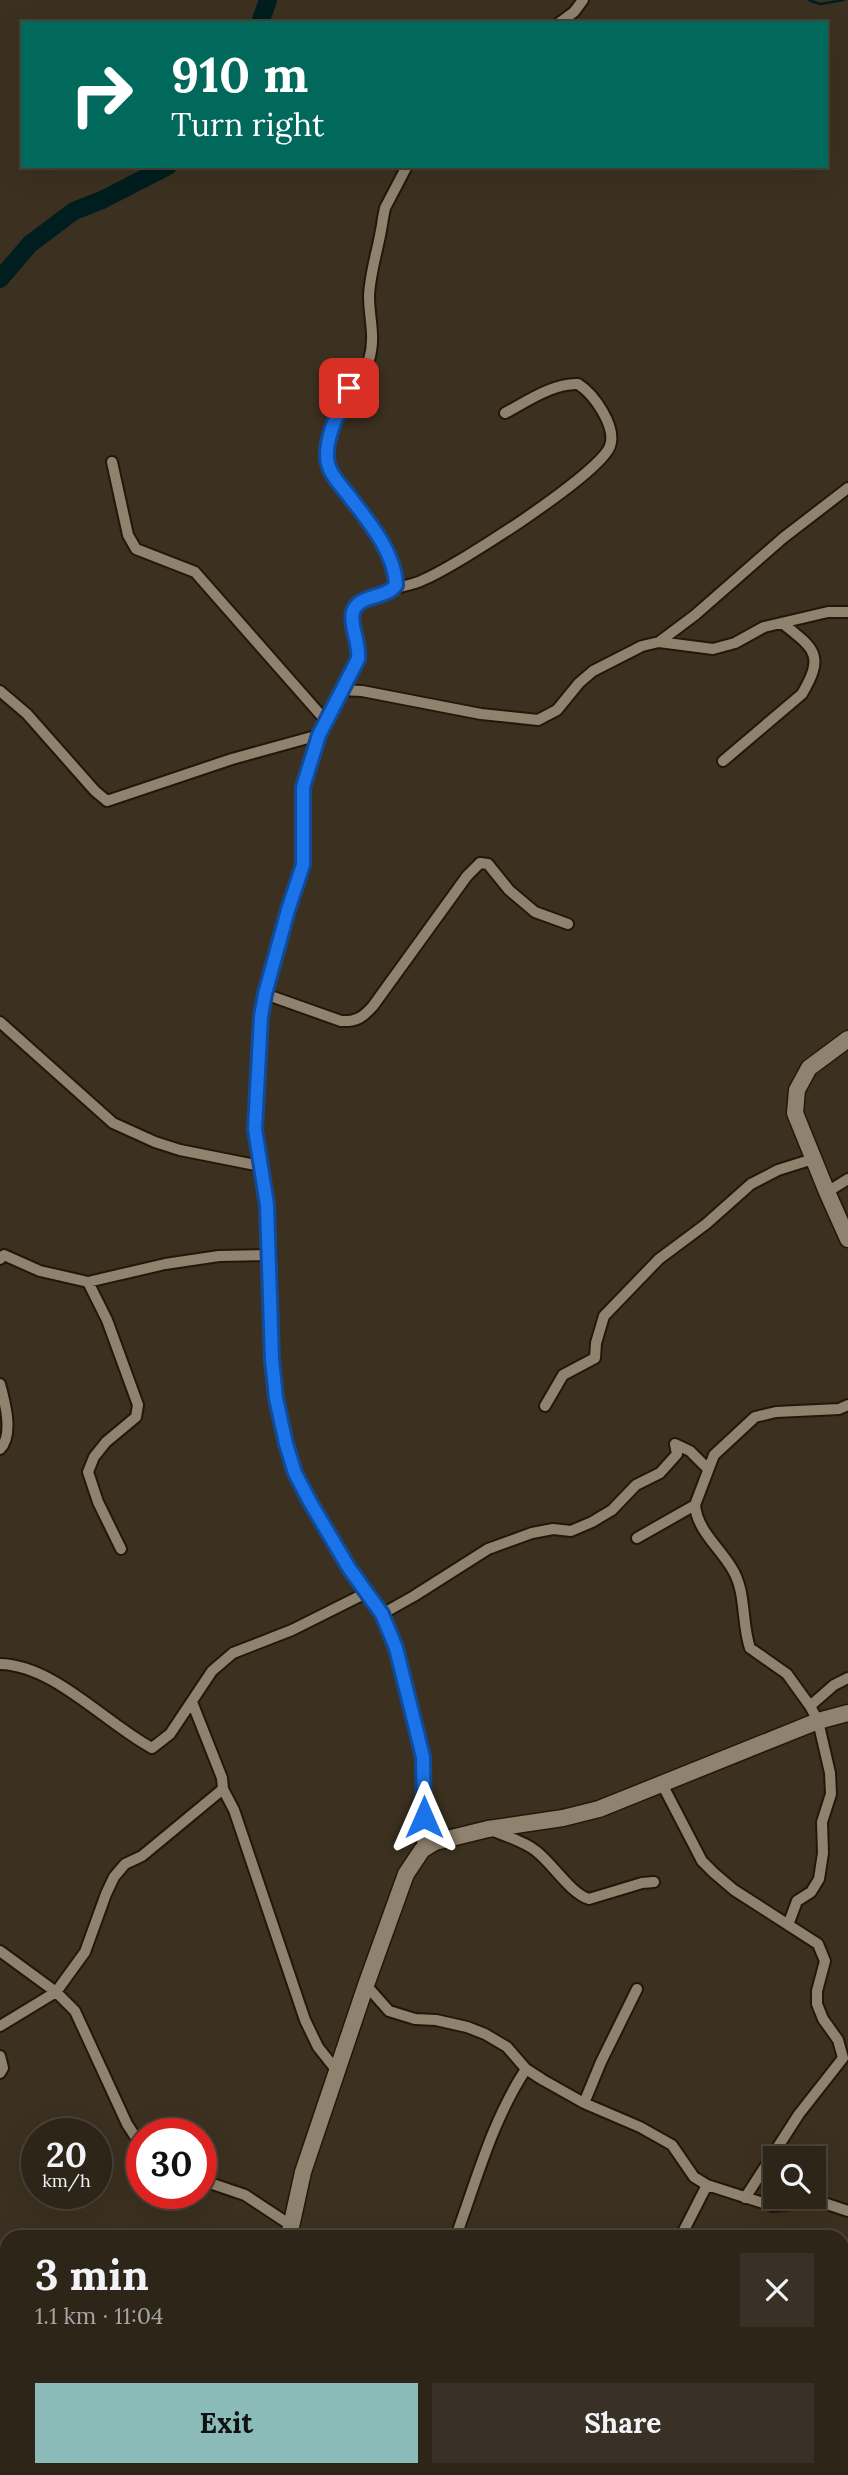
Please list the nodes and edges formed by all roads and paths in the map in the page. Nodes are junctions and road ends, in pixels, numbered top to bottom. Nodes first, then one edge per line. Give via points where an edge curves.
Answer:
1 (583, 0) edge
2 (562, 21) edge
3 (406, 168) edge
4 (505, 414) dead end
5 (112, 462) dead end
6 (848, 488) edge
7 (395, 588) junction
8 (848, 612) edge
9 (782, 623) junction
10 (659, 642) junction
11 (341, 690) junction
12 (0, 691) edge
13 (326, 721) junction
14 (319, 735) junction
15 (723, 761) dead end
16 (568, 924) dead end
17 (265, 994) junction
18 (0, 1022) edge
19 (848, 1039) edge
20 (813, 1159) junction
21 (260, 1166) junction
22 (848, 1178) edge
23 (827, 1192) junction
24 (848, 1239) edge
25 (271, 1255) junction
26 (1, 1256) edge
27 (89, 1282) junction
28 (0, 1384) edge
29 (848, 1405) edge
30 (545, 1406) dead end
31 (0, 1449) edge
32 (708, 1469) junction
33 (695, 1505) junction
34 (637, 1538) dead end
35 (121, 1549) dead end
36 (366, 1592) junction
37 (382, 1614) junction
38 (0, 1664) edge
39 (848, 1678) edge
40 (192, 1702) junction
41 (814, 1713) junction
42 (848, 1713) edge
43 (662, 1784) junction
44 (223, 1789) junction
45 (488, 1829) junction
46 (422, 1850) junction
47 (654, 1882) dead end
48 (788, 1925) junction
49 (0, 1951) edge
50 (366, 1985) junction
51 (637, 1989) dead end
52 (57, 1992) junction
53 (0, 2026) edge
54 (0, 2056) edge
55 (526, 2069) junction
56 (337, 2071) junction
57 (0, 2073) edge
58 (584, 2103) junction
59 (126, 2122) edge
60 (217, 2185) edge
61 (708, 2185) junction
62 (745, 2198) junction
63 (848, 2211) edge
64 (290, 2230) edge
65 (291, 2230) edge
66 (458, 2230) edge
67 (684, 2230) edge

1 - 2 street
3 - 7 street via 383,218 369,298 373,337 369,361 349,388 327,454 334,477 393,562
4 - 7 street via 546,392 578,384 611,426 611,444 600,462 584,475 487,543 424,580
5 - 13 street via 128,535 136,549 195,572
6 - 10 street
7 - 11 street via 353,608 359,652
8 - 9 street
9 - 10 street via 713,649
9 - 15 street via 816,658 810,681 802,694
10 - 11 street via 593,671 558,710 538,720 481,715
11 - 13 street
12 - 14 street via 107,800 232,758
13 - 14 street
14 - 17 street via 303,787 302,873
16 - 17 street via 535,912 488,864 480,863 362,1018 341,1021
17 - 21 street via 255,1129
18 - 21 street via 113,1123 180,1150
19 - 20 street via 809,1068 797,1090 795,1113
20 - 23 street
20 - 30 street via 751,1184 659,1259 604,1316 595,1358 563,1375
21 - 25 street
22 - 23 street
23 - 24 street
25 - 27 street via 165,1264
25 - 36 street via 272,1360 286,1444 310,1502
26 - 27 street
27 - 35 street via 138,1405 136,1416 106,1442 88,1472
28 - 31 street via 7,1432
29 - 32 street via 763,1413 724,1444
32 - 33 street
32 - 37 street via 676,1444 677,1454 660,1473 636,1485 612,1510 592,1522 571,1531 532,1533 488,1549
33 - 34 street
33 - 41 street via 714,1547 738,1581 750,1648 788,1674
36 - 37 street
36 - 40 street via 292,1630 233,1653 212,1671
37 - 46 street via 396,1648 423,1757
38 - 40 street via 21,1667 58,1684 152,1748 170,1734
39 - 41 street via 834,1685
40 - 44 street
41 - 42 street
41 - 43 street
41 - 48 street via 831,1794 822,1822 823,1853 817,1883 797,1901
43 - 45 street via 599,1809
43 - 48 street via 702,1861 734,1890
44 - 52 street via 114,1877 85,1952
44 - 56 street via 305,2020
45 - 46 street via 435,1842
45 - 47 street via 533,1849 556,1868 576,1894 589,1899
46 - 50 street via 406,1874
48 - 62 street via 823,1952 817,2004 843,2058 799,2114
49 - 52 street
50 - 55 street via 388,2011 476,2031 507,2048
50 - 56 street
51 - 58 street
52 - 53 street
52 - 59 street via 75,2011
54 - 57 street via 4,2068
55 - 58 street
55 - 66 street via 490,2136
56 - 65 street via 303,2172
58 - 61 street via 672,2145 694,2177
60 - 64 street via 245,2195
61 - 62 street
61 - 67 street
62 - 63 street via 773,2206 813,2202

